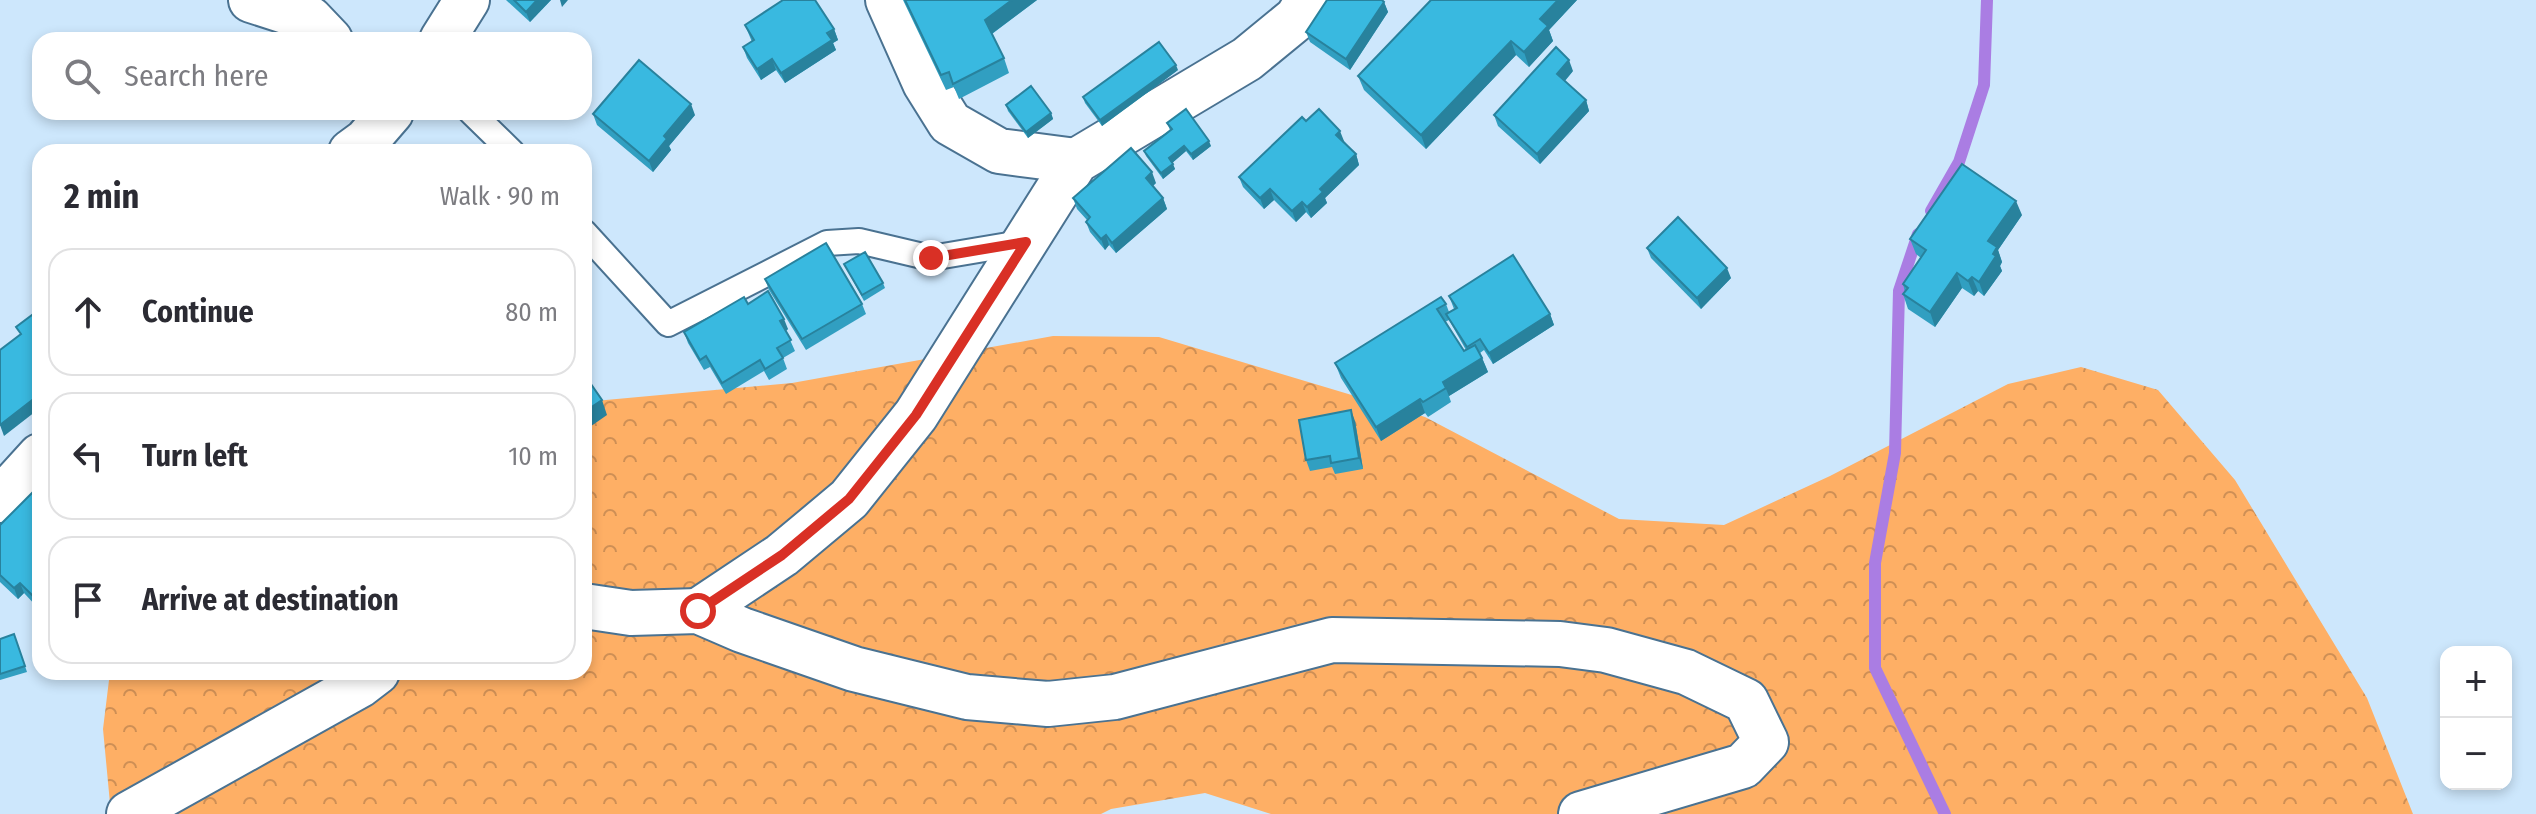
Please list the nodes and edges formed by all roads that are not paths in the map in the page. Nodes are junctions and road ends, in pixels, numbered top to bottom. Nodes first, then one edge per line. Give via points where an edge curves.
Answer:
1 (251, 0) edge
2 (467, 0) edge
3 (888, 0) edge
4 (1308, 0) edge
5 (322, 32) edge
6 (447, 32) edge
7 (384, 120) edge
8 (479, 120) edge
9 (362, 144) edge
10 (504, 144) edge
11 (1076, 161) junction
12 (592, 241) edge
13 (1026, 242) junction
14 (32, 465) edge
15 (0, 500) edge
16 (592, 607) edge
17 (698, 611) junction
18 (367, 680) edge
19 (129, 814) edge
20 (1581, 814) edge

1 - 5 street via 310,19
2 - 6 street
3 - 11 street via 925,83 950,123 999,151
4 - 11 street via 1297,18 1247,59
7 - 9 street
8 - 10 lane
11 - 13 street
12 - 13 lane via 668,324 827,243 859,241 931,258
13 - 17 street via 916,415 849,499 782,555
14 - 15 street
16 - 17 street via 631,613
17 - 20 street via 854,669 967,697 1048,704 1115,697 1332,640 1560,644 1606,650 1686,672 1746,701 1766,742 1743,766
18 - 19 street

